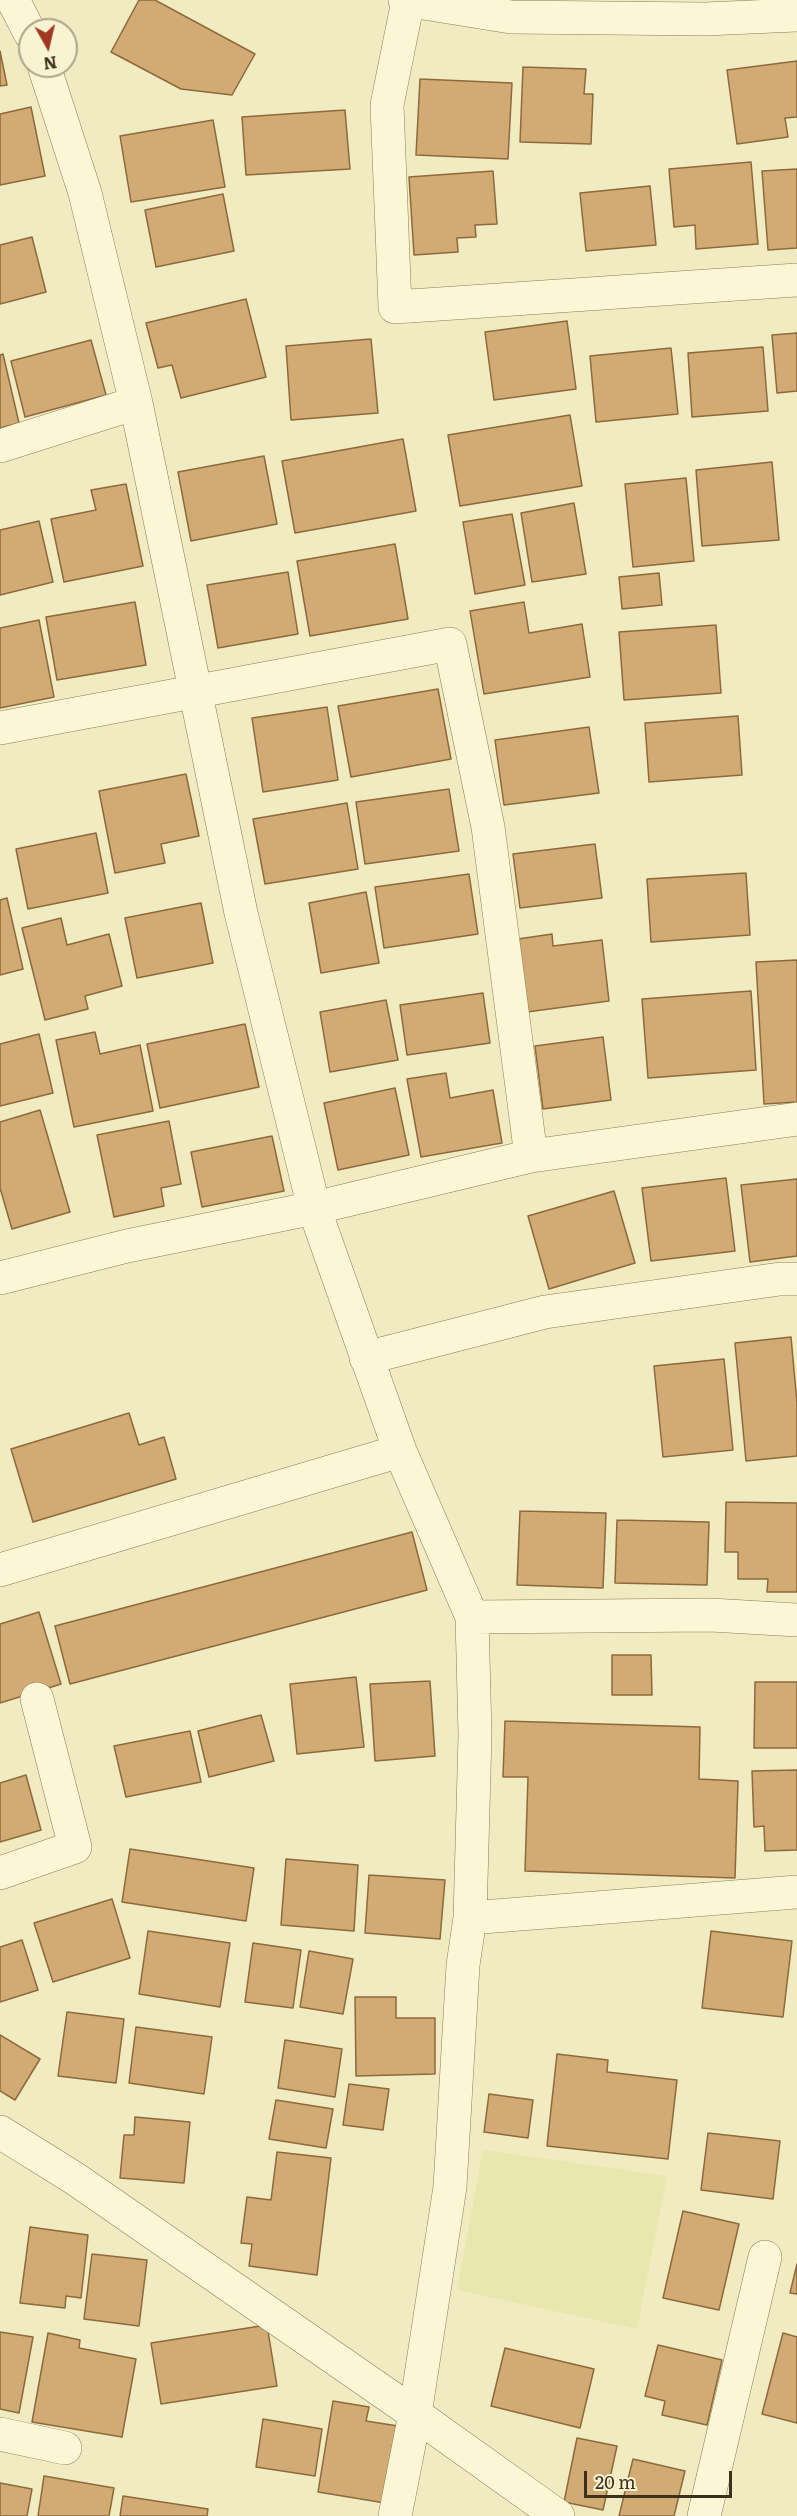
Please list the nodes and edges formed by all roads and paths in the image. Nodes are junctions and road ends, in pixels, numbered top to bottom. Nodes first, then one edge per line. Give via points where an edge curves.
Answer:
1 (13, 0) edge
2 (407, 1) edge
3 (797, 15) edge
4 (22, 18) edge
5 (48, 78) edge
6 (797, 280) edge
7 (136, 403) junction
8 (0, 446) edge
9 (197, 690) junction
10 (0, 728) edge
11 (797, 1119) edge
12 (531, 1156) junction
13 (314, 1208) junction
14 (0, 1278) edge
15 (797, 1279) edge
16 (366, 1358) junction
17 (400, 1451) junction
18 (0, 1570) edge
19 (472, 1617) junction
20 (797, 1620) edge
21 (37, 1699) dead end
22 (0, 1873) edge
23 (797, 1892) edge
24 (470, 1918) junction
25 (0, 2132) edge
26 (765, 2257) dead end
27 (415, 2414) junction
28 (0, 2434) edge
29 (65, 2448) dead end
30 (395, 2516) edge
31 (558, 2516) edge
32 (704, 2516) edge

1 - 4 street
2 - 3 street via 511,17 705,19
2 - 6 street via 387,105 395,307
5 - 7 street via 85,193
7 - 8 street
7 - 9 street
9 - 10 street
9 - 12 street via 450,644 488,827
9 - 13 street via 241,913
11 - 12 street
12 - 13 street
13 - 14 street via 127,1246
13 - 16 street
15 - 16 street via 545,1312
16 - 17 street
17 - 18 street
17 - 19 street
19 - 20 street via 711,1615
19 - 24 street via 475,1735
21 - 22 street via 75,1847
23 - 24 street
24 - 27 street via 463,1965 450,2187
25 - 27 street via 74,2178
26 - 32 street
27 - 30 street
27 - 31 street
28 - 29 street

